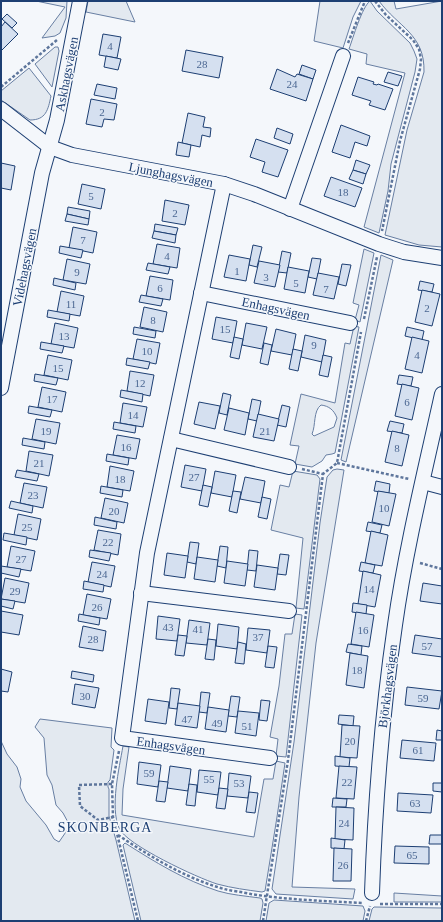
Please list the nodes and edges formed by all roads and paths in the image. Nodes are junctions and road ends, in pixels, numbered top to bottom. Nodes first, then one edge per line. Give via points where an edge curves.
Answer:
1 (80, 1) edge
2 (365, 1) edge
3 (375, 1) edge
4 (75, 25) junction
5 (343, 56) joint
6 (1, 87) edge
7 (1, 110) edge
8 (50, 147) junction
9 (224, 184) junction
10 (290, 209) junction
11 (379, 244) junction
12 (442, 258) edge
13 (201, 293) junction
14 (350, 323) dead end
15 (1, 388) edge
16 (442, 394) edge
17 (171, 440) junction
18 (337, 463) junction
19 (289, 467) joint
20 (323, 474) junction
21 (423, 482) junction
22 (442, 487) edge
23 (406, 560) junction
24 (442, 569) edge
25 (141, 593) junction
26 (289, 611) dead end
27 (122, 738) junction
28 (270, 758) dead end
29 (112, 784) junction
30 (113, 817) junction
31 (118, 835) junction
32 (267, 896) junction
33 (373, 900) junction
34 (442, 904) edge
35 (138, 921) edge
36 (263, 921) edge

1 - 4 street, Askhagsvägen
2 - 5 path
3 - 11 path via 413,40 421,59 400,141
4 - 6 path
4 - 8 street, Askhagsvägen
5 - 10 street
7 - 8 street, Ljunghagsvägen
8 - 9 street, Ljunghagsvägen via 72,155
8 - 15 street, Videhagsvägen via 42,173
9 - 10 street, Ljunghagsvägen
9 - 13 street, Enhagsvägen
10 - 11 street, Ljunghagsvägen
11 - 12 street, Ljunghagsvägen via 404,252
11 - 18 path
13 - 14 street, Enhagsvägen
13 - 17 street, Enhagsvägen
16 - 21 street, Björkhagsvägen
17 - 19 street
17 - 25 street, Enhagsvägen
18 - 20 path
18 - 21 path
19 - 20 path
20 - 32 path via 288,760
21 - 22 street
21 - 23 street, Björkhagsvägen
23 - 24 path
23 - 33 street, Björkhagsvägen via 395,625 382,735 374,818
25 - 26 street
25 - 27 street, Enhagsvägen
27 - 28 street, Enhagsvägen
27 - 29 path
29 - 30 path
29 - 30 path via 79,785 80,806 98,820
30 - 31 path
31 - 32 path via 148,855 199,880 224,889
31 - 35 path
32 - 33 path
32 - 36 path
33 - 34 path

